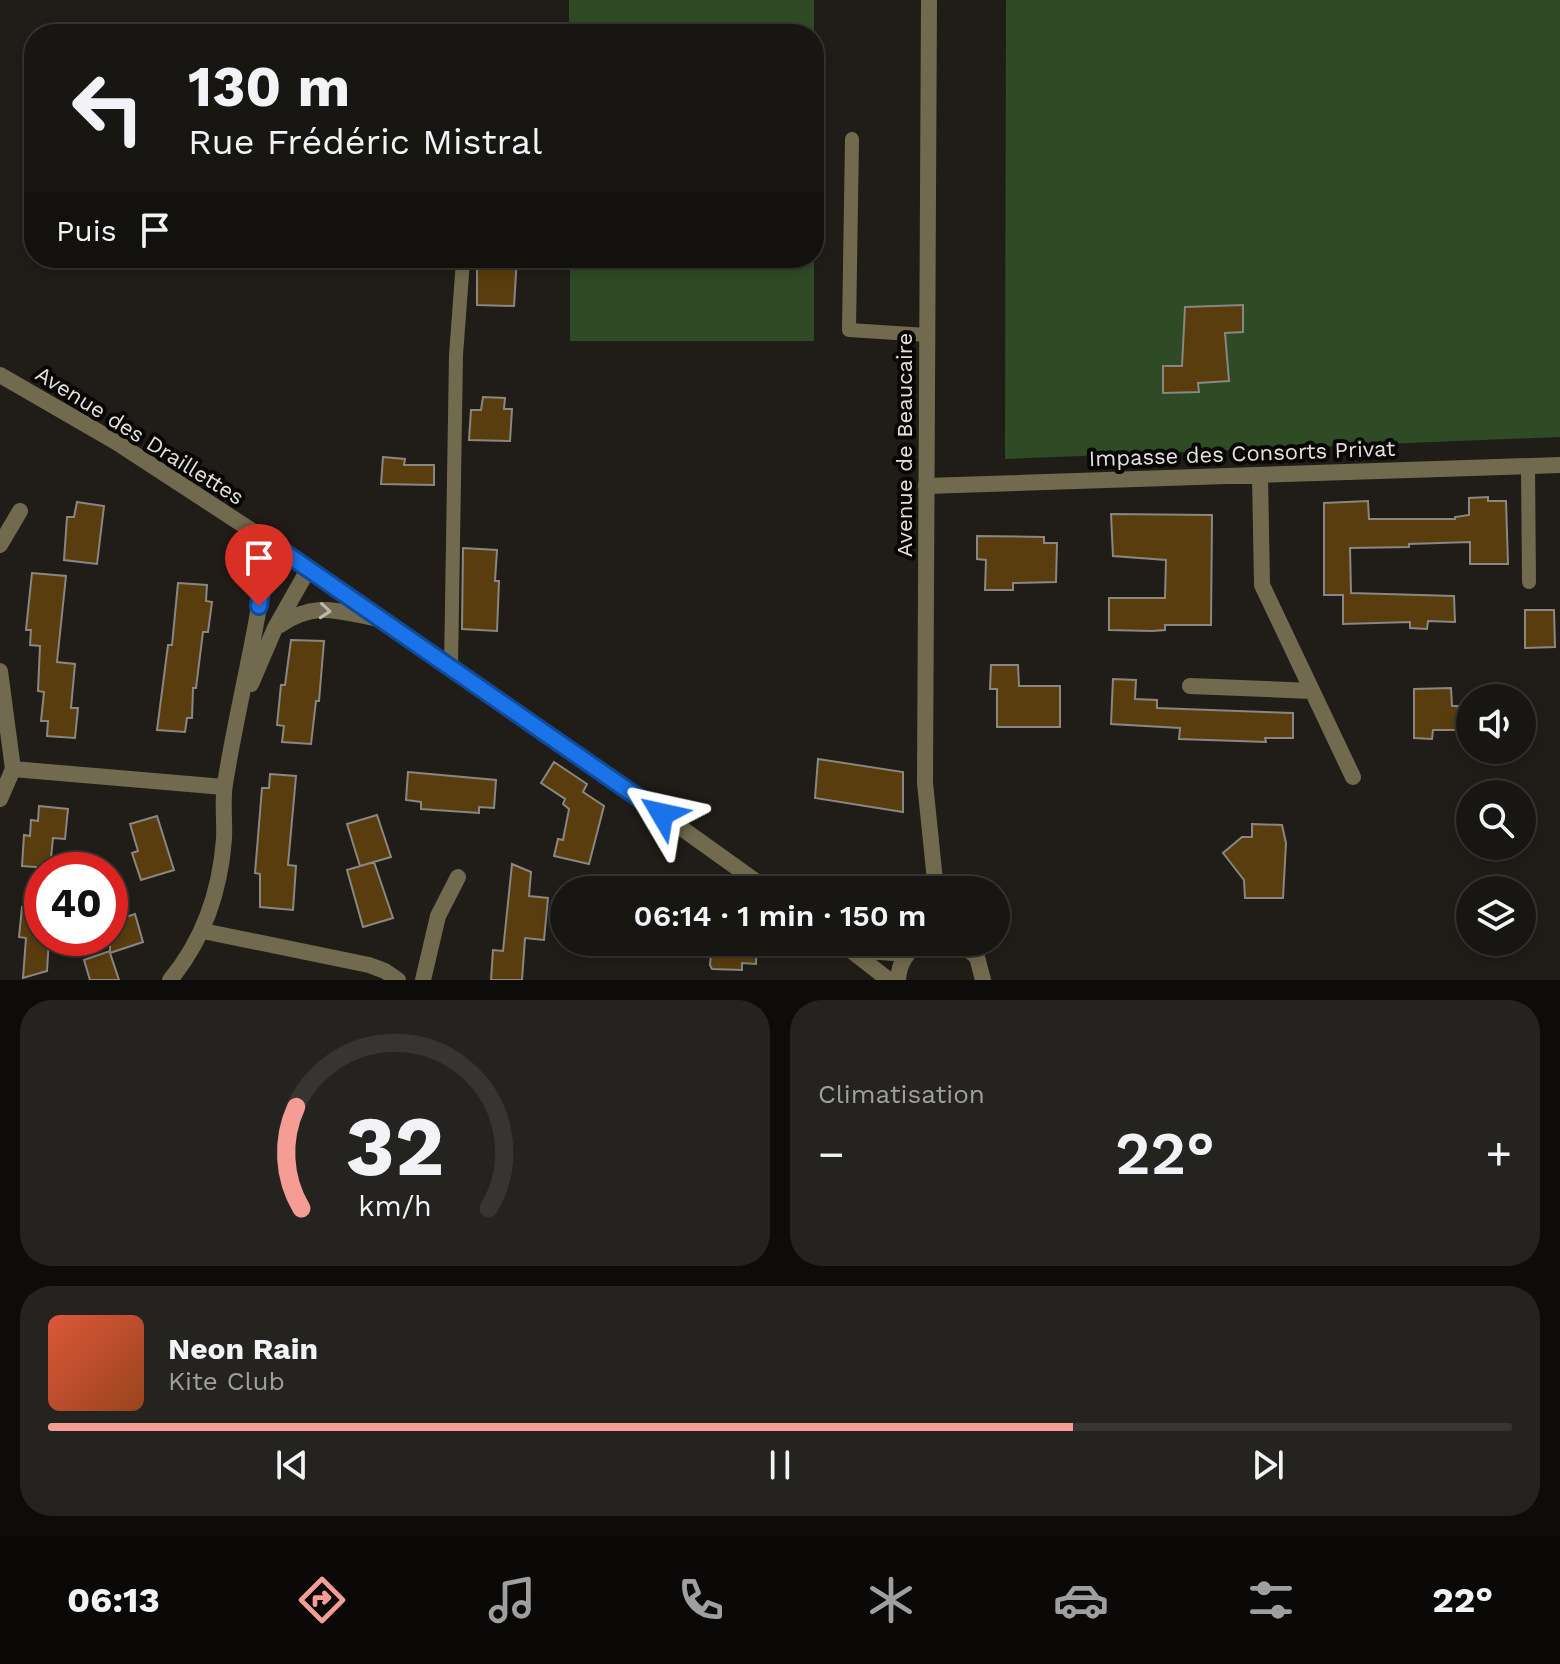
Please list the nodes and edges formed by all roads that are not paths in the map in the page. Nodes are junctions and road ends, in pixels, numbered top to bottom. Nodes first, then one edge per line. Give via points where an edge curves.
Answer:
1 (929, 0) edge
2 (852, 139) dead end
3 (462, 268) edge
4 (927, 335) junction
5 (0, 375) edge
6 (1560, 465) edge
7 (1528, 466) junction
8 (1260, 475) junction
9 (926, 486) junction
10 (20, 511) dead end
11 (268, 541) junction
12 (0, 545) edge
13 (309, 568) junction
14 (1529, 582) dead end
15 (380, 619) junction
16 (275, 628) junction
17 (451, 667) junction
18 (0, 671) edge
19 (1190, 686) dead end
20 (1312, 691) junction
21 (238, 715) junction
22 (13, 769) junction
23 (1353, 777) dead end
24 (224, 787) junction
25 (0, 799) edge
26 (748, 876) edge
27 (935, 876) edge
28 (458, 877) dead end
29 (203, 931) junction
30 (859, 956) edge
31 (908, 956) edge
32 (976, 956) edge
33 (170, 980) edge
34 (398, 980) edge
35 (423, 980) edge
36 (889, 980) edge
37 (898, 980) edge
38 (983, 980) edge

1 - 4 street, Avenue de Beaucaire
2 - 4 lane via 849,330
3 - 17 lane
4 - 9 street, Avenue de Beaucaire
5 - 11 street, Avenue des Draillettes via 116,442
6 - 7 street, Impasse des Consorts Privat
7 - 8 street, Impasse des Consorts Privat
7 - 14 lane
8 - 9 street, Impasse des Consorts Privat
8 - 20 street via 1262,585
9 - 27 street, Avenue de Beaucaire via 925,783
10 - 12 street
11 - 13 street, Avenue des Draillettes
11 - 21 street
13 - 15 street, Avenue des Draillettes
13 - 16 street
16 -> 15 street via 296,614 319,608
15 - 17 street, Avenue des Draillettes
16 - 21 street
17 - 26 street, Avenue des Draillettes
18 - 22 street
19 - 20 street
20 - 23 street
21 - 24 street
22 - 24 street
22 - 25 street
24 - 29 street via 220,872
28 - 35 street via 438,916
29 - 33 street
29 - 34 street via 369,965
30 - 36 street
31 - 37 street
32 - 38 street

